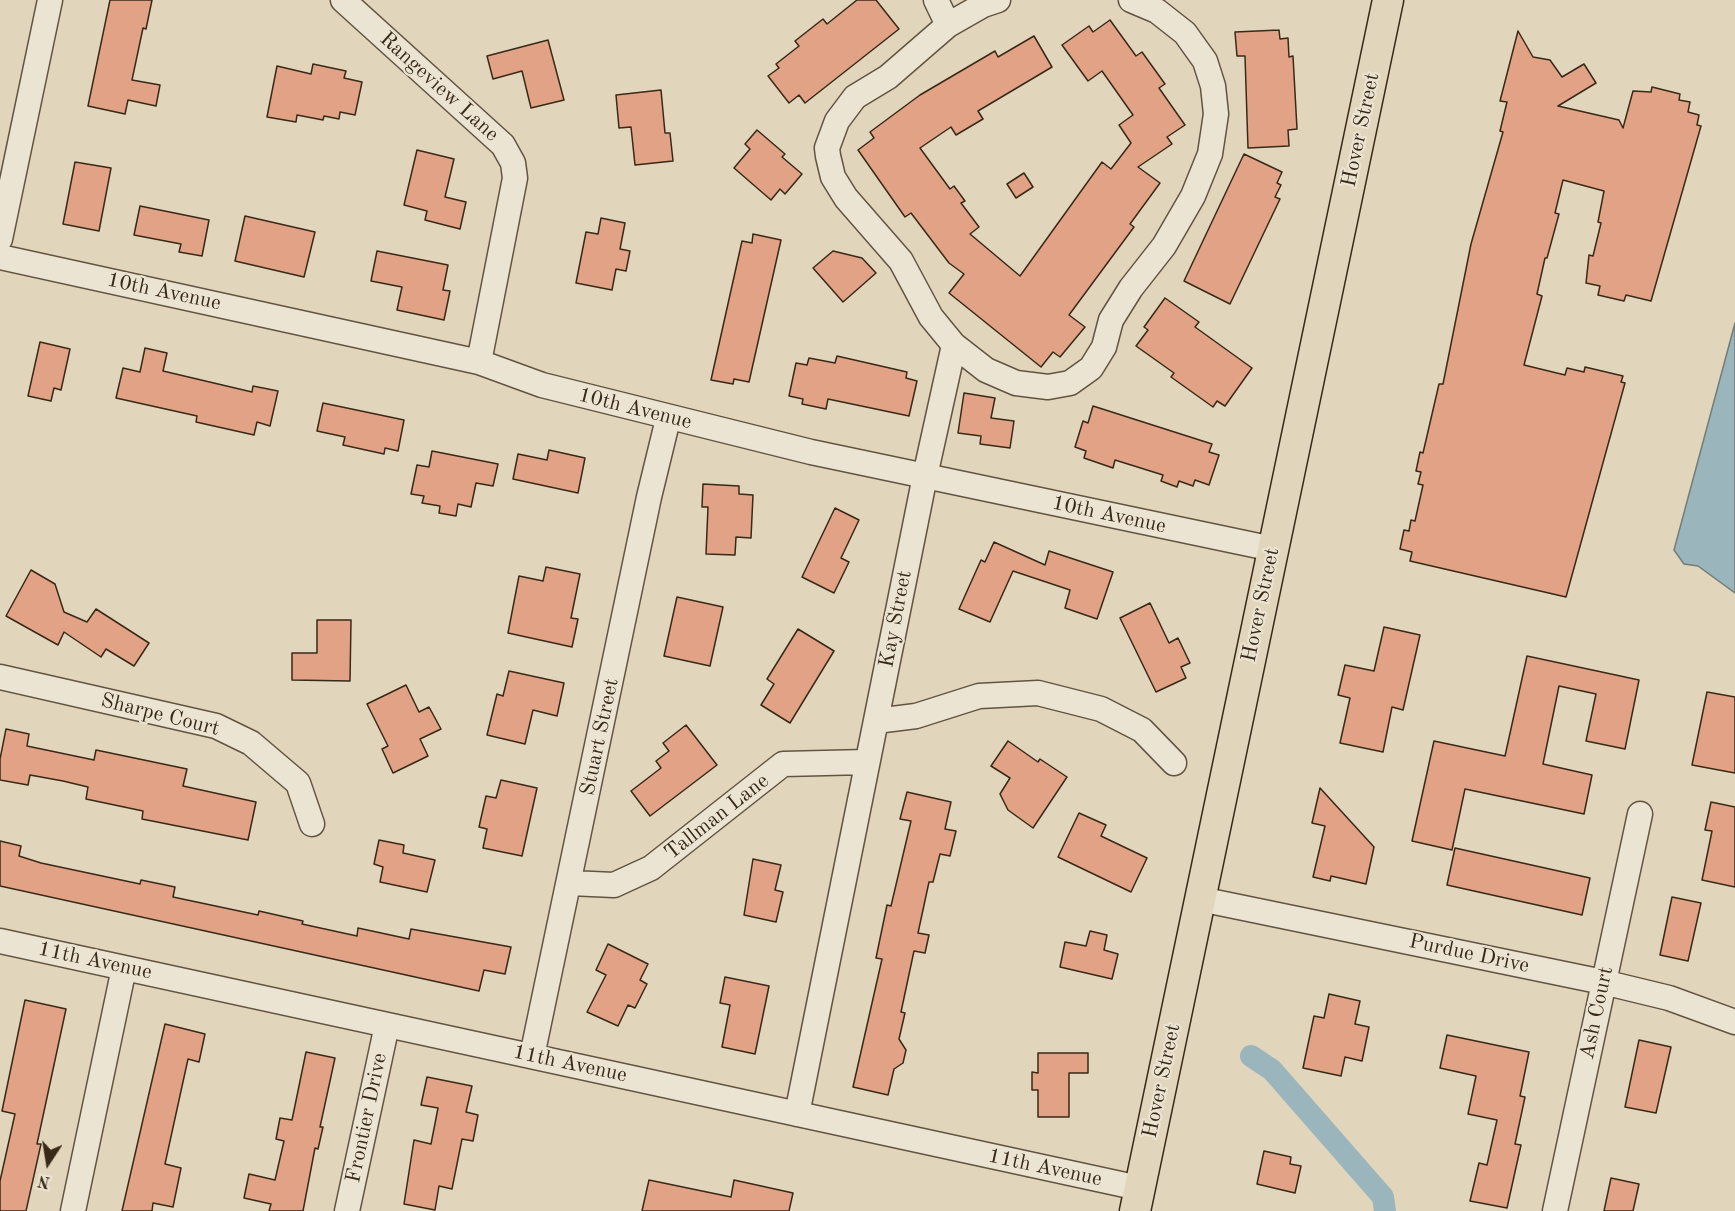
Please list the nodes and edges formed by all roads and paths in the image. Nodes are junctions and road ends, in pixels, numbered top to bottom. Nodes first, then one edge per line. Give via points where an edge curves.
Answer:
1 (50, 0) edge
2 (344, 0) edge
3 (936, 0) edge
4 (998, 0) edge
5 (1131, 0) edge
6 (1388, 0) edge
7 (948, 25) junction
8 (0, 239) edge
9 (0, 257) edge
10 (954, 345) junction
11 (479, 362) junction
12 (668, 419) junction
13 (925, 476) junction
14 (1273, 549) junction
15 (0, 677) edge
16 (876, 721) junction
17 (867, 762) junction
18 (1174, 763) dead end
19 (1640, 814) dead end
20 (312, 824) dead end
21 (570, 883) junction
22 (1200, 899) junction
23 (0, 941) edge
24 (124, 968) junction
25 (1604, 982) junction
26 (1735, 1022) edge
27 (387, 1025) junction
28 (532, 1056) junction
29 (797, 1114) junction
30 (1137, 1200) edge
31 (73, 1211) edge
32 (346, 1211) edge
33 (1555, 1211) edge

1 - 8 street
2 - 11 street, Rangeview Lane via 503,145 513,163 515,178
3 - 7 street
4 - 7 street via 982,4
5 - 10 street via 1157,11 1185,33 1211,78 1215,114 1211,144 1193,196 1164,246 1111,320 1104,347 1091,368 1070,383 1048,387 1016,383 986,370
6 - 14 main road, Hover Street
7 - 10 street via 888,77 855,97 837,121 827,148 833,177 846,198 901,261 931,317
9 - 11 street, 10th Avenue
10 - 13 street, Kay Street
11 - 12 street, 10th Avenue via 542,386
12 - 13 street, 10th Avenue
12 - 21 street, Stuart Street
13 - 14 street, 10th Avenue
13 - 16 street, Kay Street
14 - 22 main road, Hover Street
15 - 20 street, Sharpe Court via 216,726 251,743 298,783
16 - 17 street, Kay Street
16 - 18 street via 916,716 979,696 1038,693 1101,709 1142,730
17 - 21 street, Tallman Lane via 783,764 651,868 614,885
17 - 29 street, Kay Street
19 - 25 street, Ash Court
21 - 28 street, Stuart Street
22 - 25 street, Purdue Drive
22 - 30 main road, Hover Street
23 - 24 street, 11th Avenue
24 - 27 street, 11th Avenue
24 - 31 street
25 - 26 street, Purdue Drive via 1669,998
25 - 33 street, Ash Court
27 - 28 street, 11th Avenue
27 - 32 street, Frontier Drive
28 - 29 street, 11th Avenue
29 - 30 street, 11th Avenue

